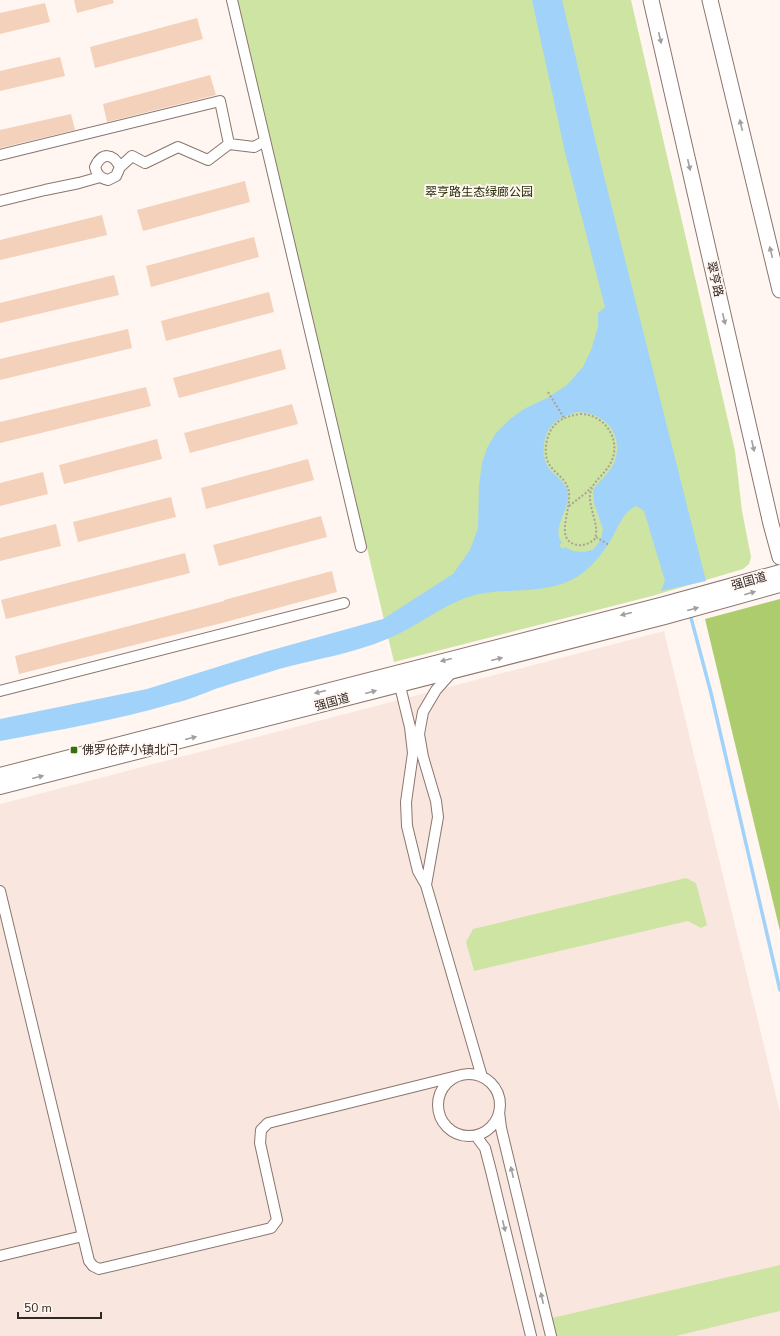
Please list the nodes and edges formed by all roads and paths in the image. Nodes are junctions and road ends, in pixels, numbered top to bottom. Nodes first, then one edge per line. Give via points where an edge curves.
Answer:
1 (232, 0) edge
2 (651, 0) edge
3 (710, 0) edge
4 (265, 141) junction
5 (229, 144) junction
6 (0, 155) edge
7 (120, 167) junction
8 (100, 177) junction
9 (0, 201) edge
10 (780, 290) edge
11 (549, 393) dead end
12 (564, 418) junction
13 (594, 485) junction
14 (569, 506) junction
15 (597, 538) junction
16 (609, 545) dead end
17 (361, 547) dead end
18 (780, 557) edge
19 (780, 572) edge
20 (780, 584) edge
21 (719, 596) junction
22 (344, 603) dead end
23 (664, 610) junction
24 (453, 670) junction
25 (398, 678) junction
26 (0, 691) edge
27 (0, 775) edge
28 (0, 787) edge
29 (426, 885) junction
30 (0, 892) edge
31 (461, 1075) junction
32 (482, 1077) junction
33 (499, 1112) junction
34 (476, 1136) junction
35 (83, 1236) junction
36 (0, 1256) edge
37 (531, 1336) edge
38 (550, 1336) edge

1 - 4 street
2 -> 18 main road, 翠亨路
10 -> 3 main road
4 - 5 street via 254,148
4 - 17 street
5 - 6 street via 220,101
5 - 7 street via 208,160 178,147 145,163 132,156
7 - 8 street via 116,176 108,180
7 - 8 street via 110,156 103,157 95,167
8 - 9 street
11 - 12 path
12 - 13 path via 580,414 589,415 601,421 612,434 613,458
12 - 14 path via 552,427 545,446 549,463 569,489
13 - 14 path
13 - 15 path via 590,503
14 - 15 path via 564,531 566,539 580,546
15 - 16 path
19 - 21 main road, 强国道
21 -> 20 main road, 强国道
21 - 23 main road
22 - 26 street
24 -> 23 main road, 强国道
23 -> 25 main road, 强国道
24 - 25 main road, 强国道
24 - 29 street via 436,690 423,712 420,734 438,817
25 -> 27 main road, 强国道
28 -> 25 main road, 强国道
25 - 29 street via 410,727 412,752 406,802 407,826 418,871
29 - 32 street
30 - 35 street
31 - 32 street
31 - 34 street via 447,1083 439,1096 438,1112 449,1130 460,1136
31 - 35 street via 268,1123 261,1130 260,1143 277,1220 270,1228 99,1269 89,1261
32 - 33 street via 497,1091
33 - 34 street via 496,1122
38 -> 33 street
34 -> 37 street via 484,1148 491,1171
35 - 36 street

